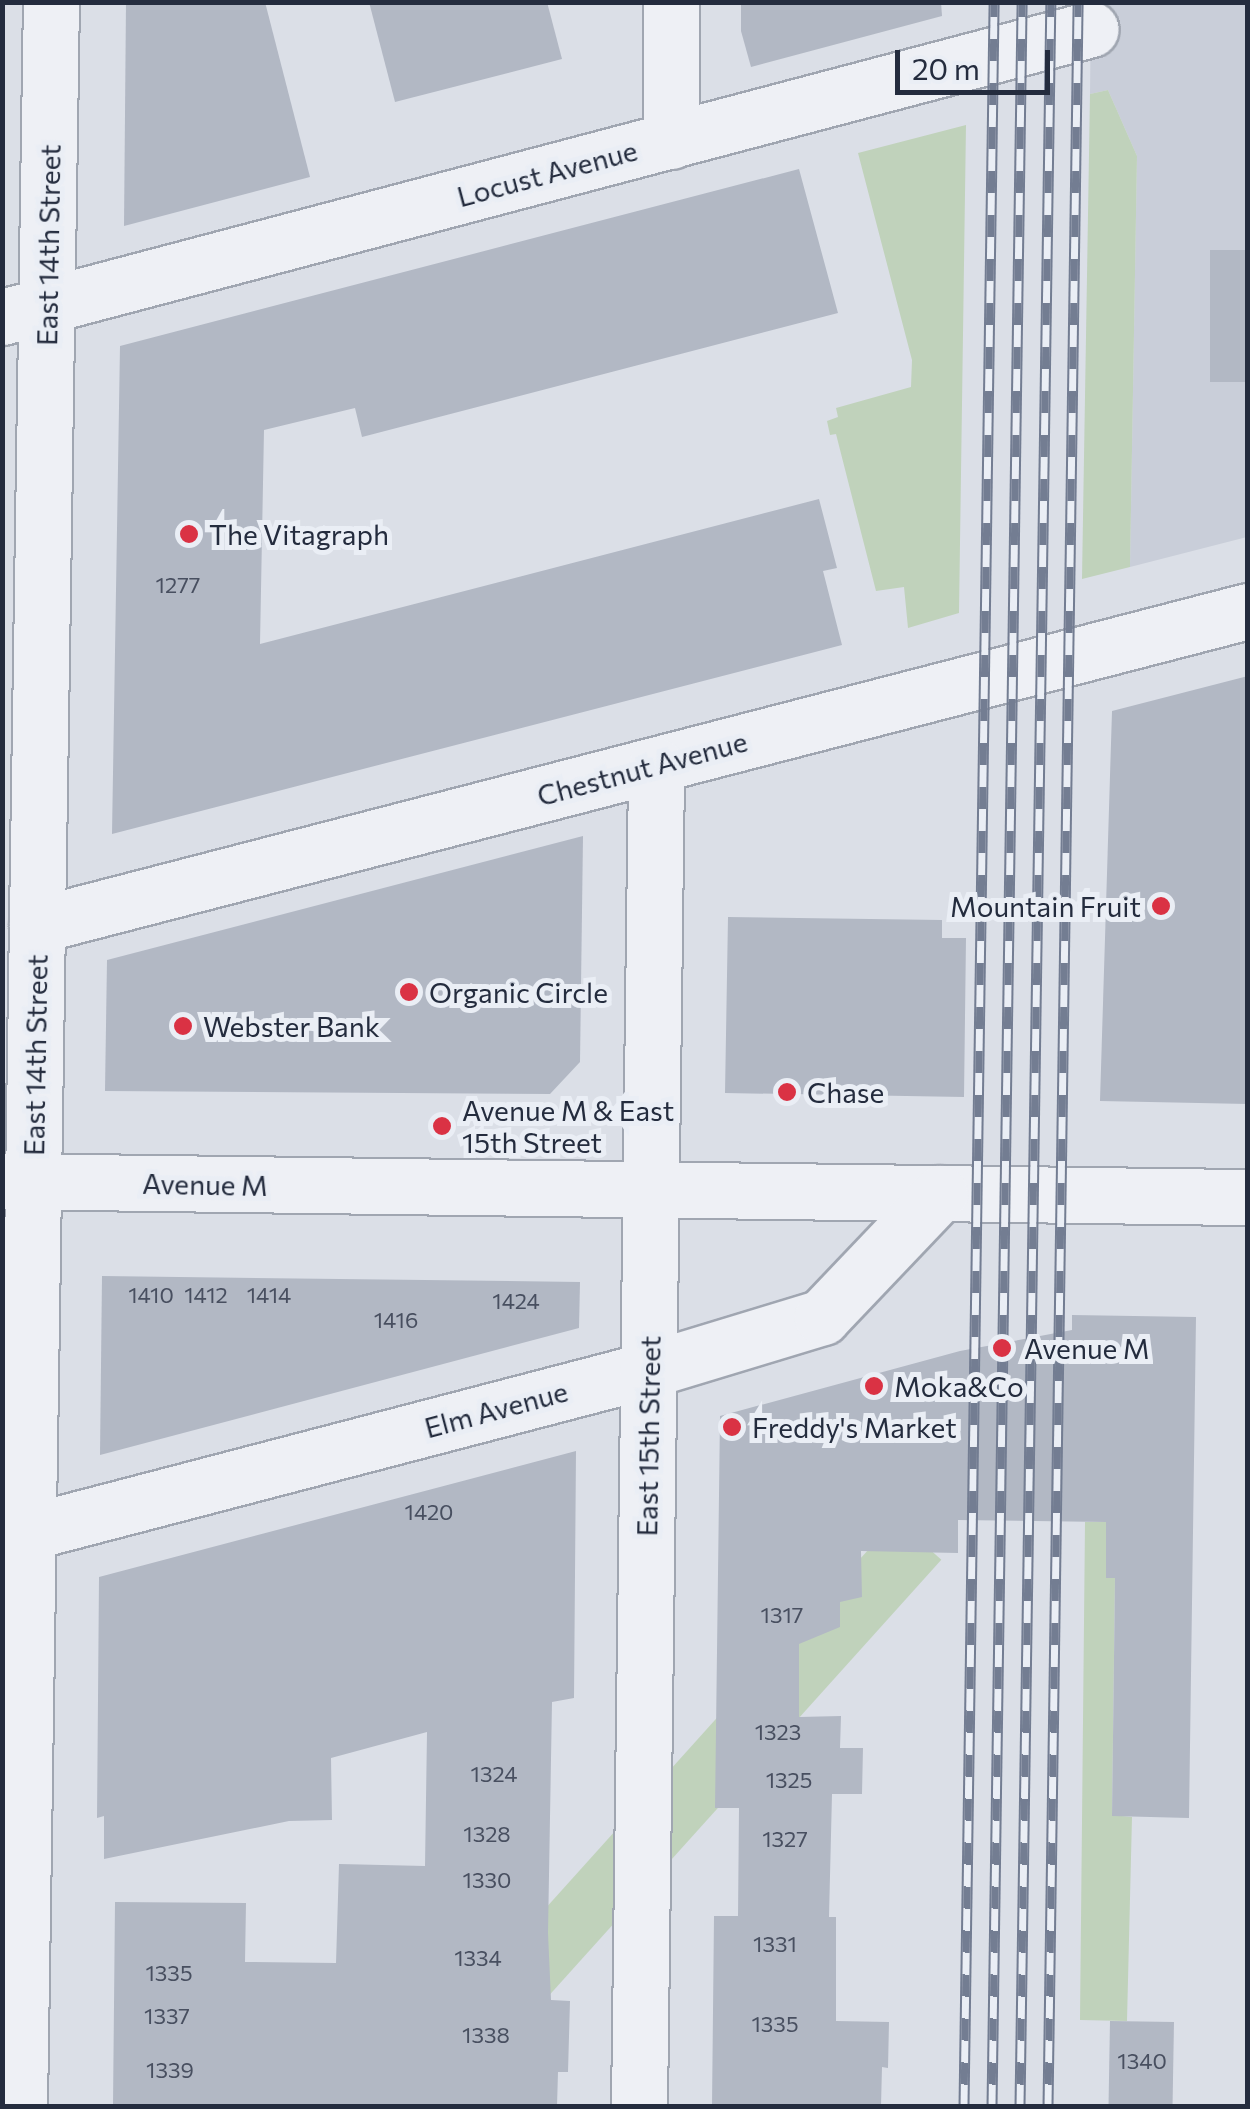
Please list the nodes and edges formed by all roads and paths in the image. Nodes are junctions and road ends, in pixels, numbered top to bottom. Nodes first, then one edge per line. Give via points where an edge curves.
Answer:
1 (51, 2) edge
2 (671, 2) edge
3 (1091, 29) dead end
4 (671, 141) junction
5 (25, 311) edge
6 (1248, 611) edge
7 (656, 765) junction
8 (37, 925) junction
9 (18, 1181) edge
10 (651, 1190) junction
11 (940, 1193) junction
12 (1248, 1197) edge
13 (648, 1370) junction
14 (14, 1536) edge
15 (20, 2106) edge
16 (639, 2106) edge

1 - 5 street, East 14th Street
2 - 4 street
3 - 4 street, Locust Avenue
4 - 5 street, Locust Avenue
5 - 8 street, East 14th Street
6 - 7 street, Chestnut Avenue
7 - 8 street, Chestnut Avenue
7 - 10 street, East 15th Street
8 - 9 street, East 14th Street
9 - 10 street, Avenue M
9 - 14 street, East 14th Street
10 - 11 street, Avenue M
10 - 13 street, East 15th Street
11 - 12 street, Avenue M
11 - 13 street, Elm Avenue via 822,1317
13 - 14 street, Elm Avenue
13 - 16 street, East 15th Street
14 - 15 street, East 14th Street

